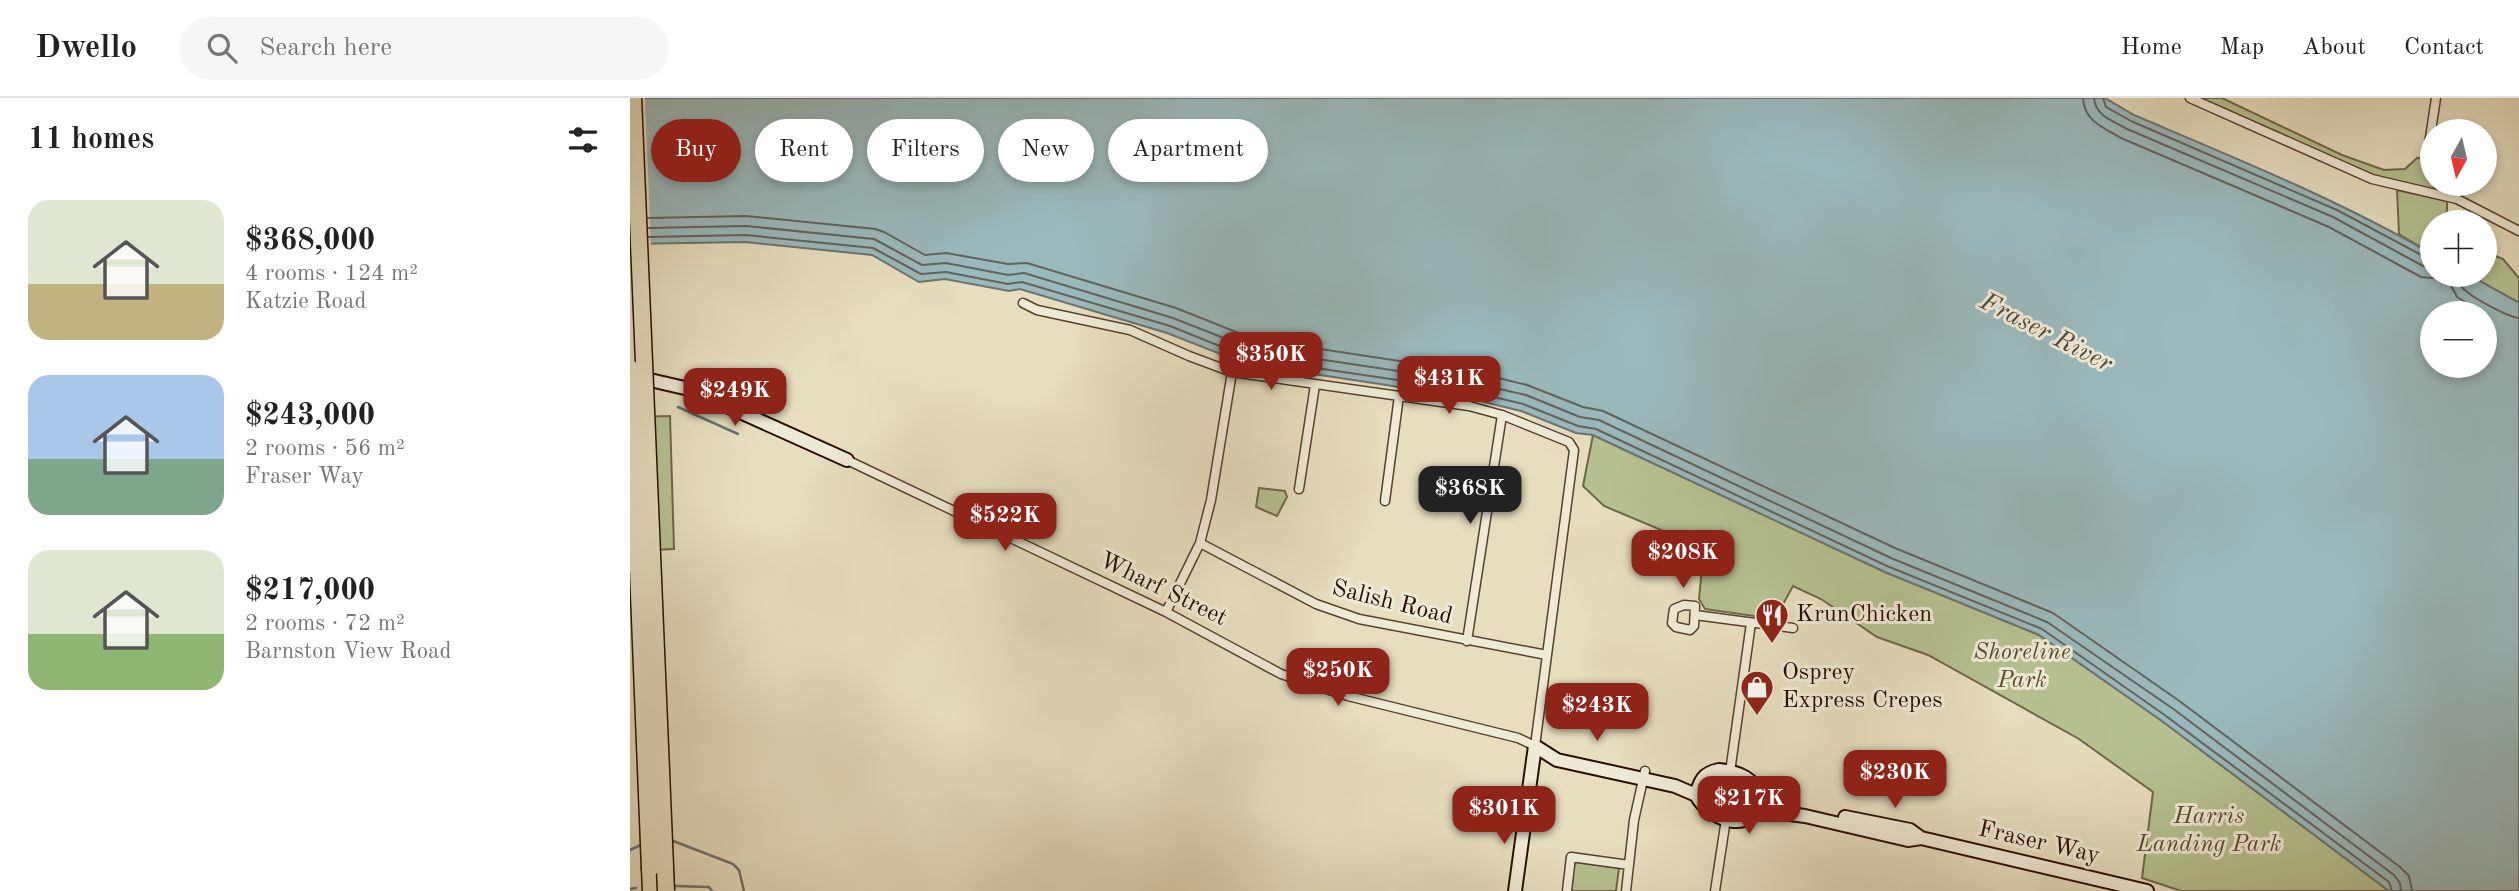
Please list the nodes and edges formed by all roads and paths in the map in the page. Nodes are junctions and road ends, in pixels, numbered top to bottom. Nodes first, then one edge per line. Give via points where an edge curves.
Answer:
1 (633, 98) edge
2 (2190, 98) edge
3 (2436, 98) edge
4 (2433, 119) edge
5 (2420, 191) edge
6 (2445, 196) edge
7 (2519, 231) edge
8 (1023, 303) dead end
9 (630, 368) edge
10 (1231, 372) junction
11 (630, 375) edge
12 (1315, 384) junction
13 (1399, 396) junction
14 (1502, 415) junction
15 (847, 460) joint
16 (1299, 489) dead end
17 (1385, 501) dead end
18 (1200, 543) junction
19 (1167, 612) junction
20 (1695, 615) dead end
21 (1751, 622) junction
22 (1793, 628) dead end
23 (1467, 641) junction
24 (1547, 655) junction
25 (1535, 746) junction
26 (1730, 772) junction
27 (1644, 775) junction
28 (1700, 780) junction
29 (1696, 795) junction
30 (1761, 804) junction
31 (1726, 819) junction
32 (1629, 865) junction
33 (651, 891) edge
34 (666, 891) edge
35 (1515, 891) edge
36 (1567, 891) edge
37 (1626, 891) edge
38 (1715, 891) edge
39 (2147, 891) edge

1 - 34 highway, bridge
2 - 5 street via 2372,179
3 - 4 street
6 - 7 street via 2477,207
8 - 10 street via 1130,330
9 - 33 highway, bridge
10 - 12 street
10 - 18 street
11 - 15 street, Wharf Street via 689,389
12 - 13 street
12 - 16 street
13 - 14 street
13 - 17 street
14 - 23 street
14 - 24 street via 1569,442 1574,450
15 - 19 street, Wharf Street
18 - 19 street
18 - 23 street, Salish Road via 1316,604 1367,621
19 - 25 street, Wharf Street via 1312,686
20 - 21 street
21 - 22 street
21 - 26 street
23 - 24 street, Salish Road
24 - 25 street
25 - 27 street via 1549,754 1559,752
25 - 35 street
26 - 28 street via 1713,771
26 - 30 street via 1749,779
27 - 28 street
27 - 29 street
27 - 32 street
28 - 29 street
29 - 31 street via 1708,812
30 - 31 street via 1745,820
30 - 39 street, Fraser Way via 1910,830 1921,838
31 - 38 street
32 - 36 street via 1571,857
32 - 37 street

